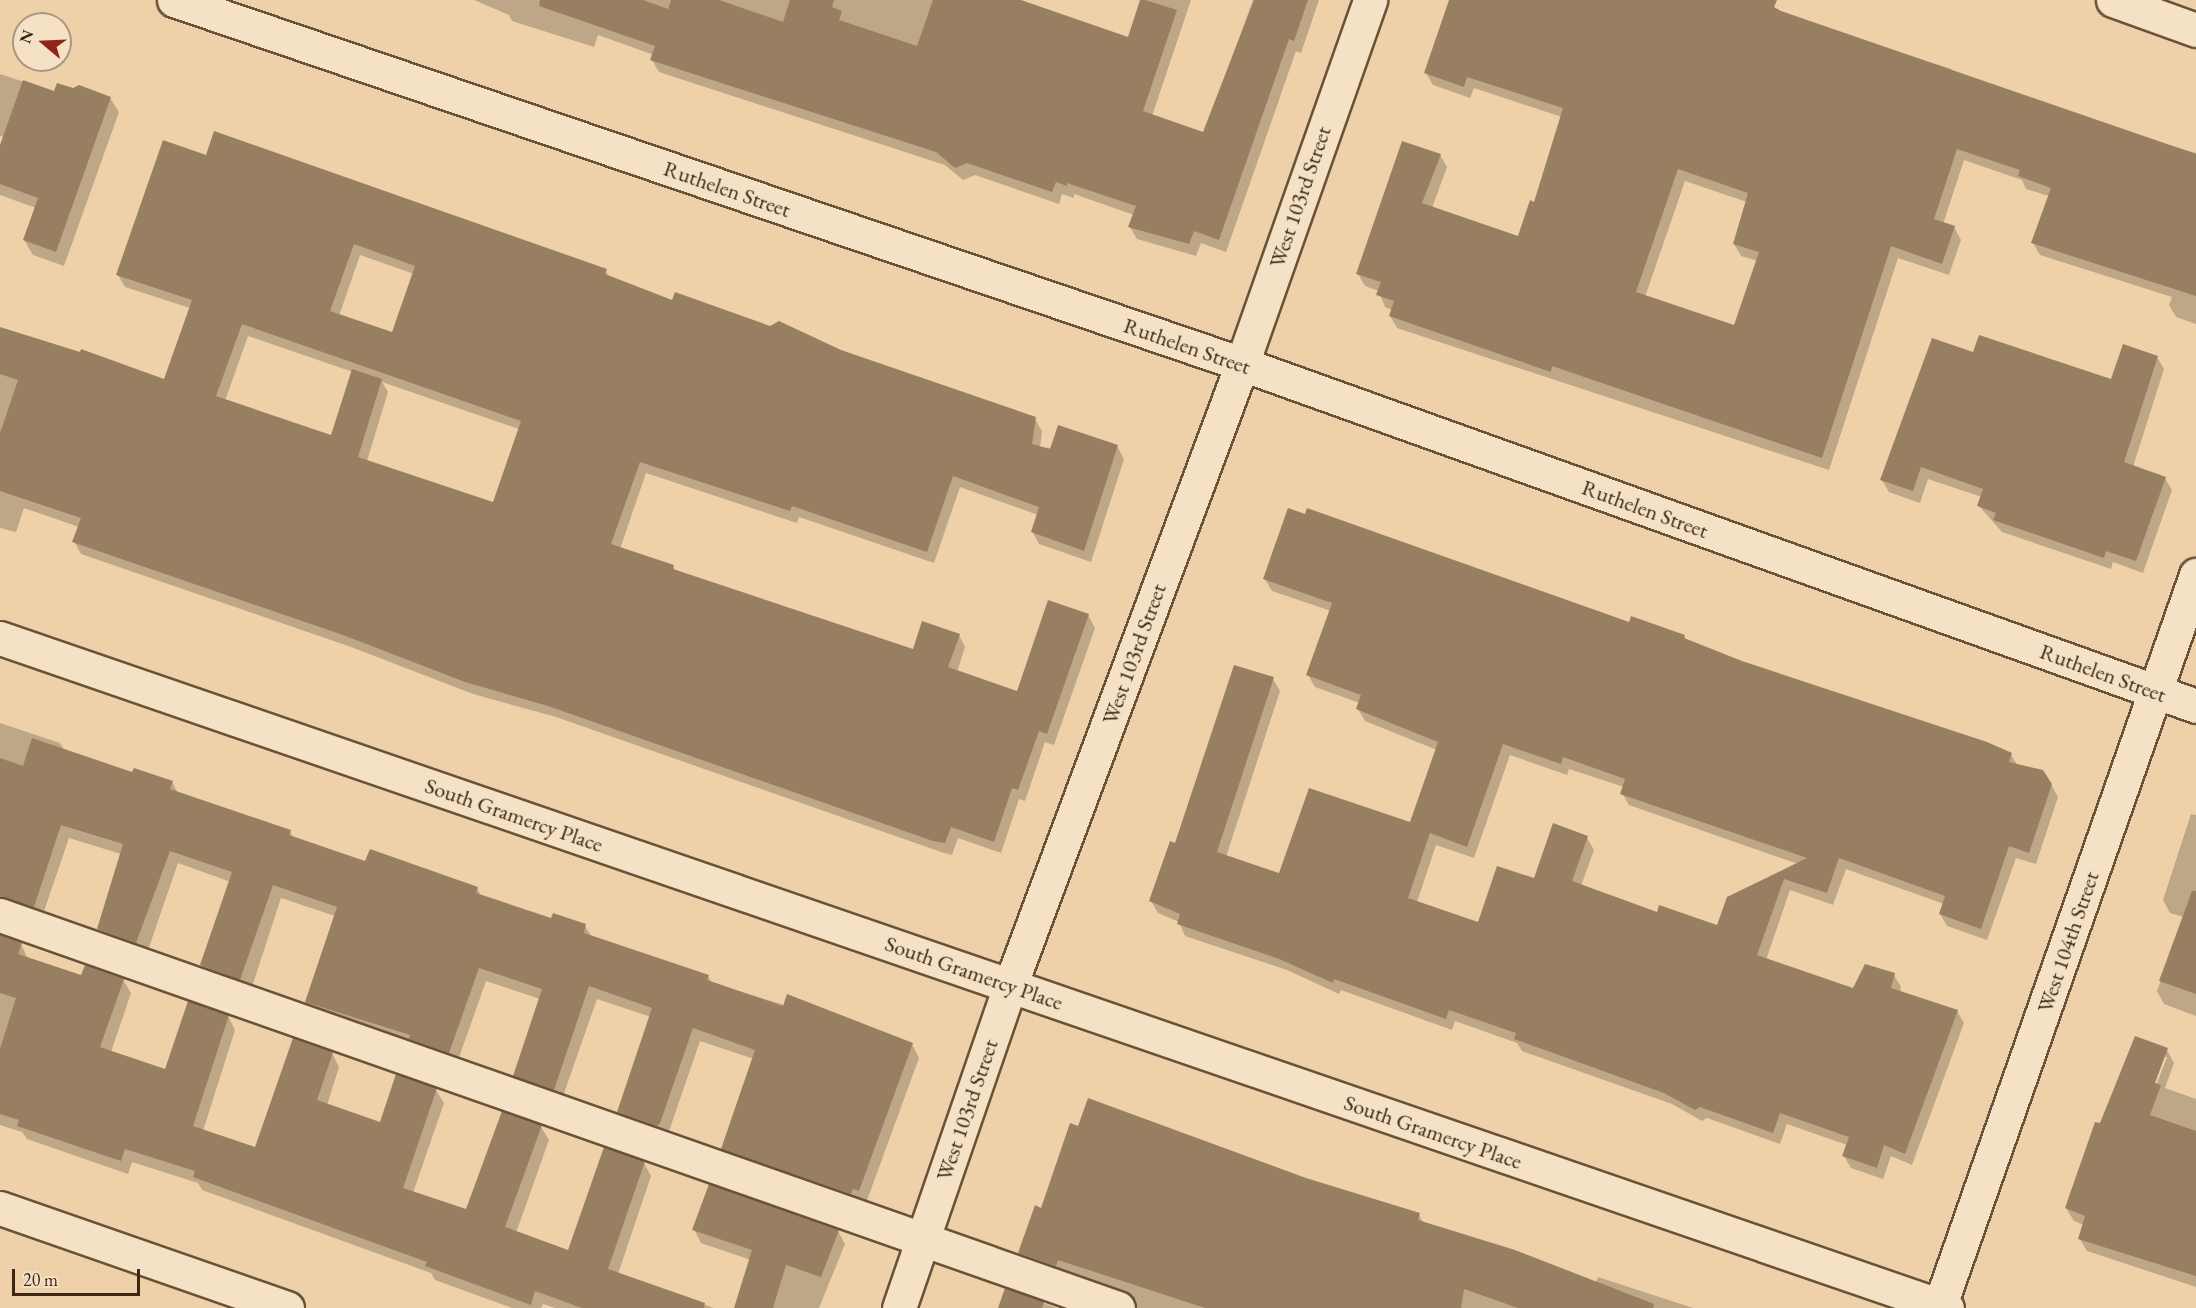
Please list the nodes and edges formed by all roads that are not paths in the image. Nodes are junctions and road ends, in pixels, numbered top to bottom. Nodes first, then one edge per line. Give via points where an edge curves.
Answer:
1 (174, 0) edge
2 (1370, 0) edge
3 (2113, 0) edge
4 (2196, 30) edge
5 (1242, 364) junction
6 (2196, 575) edge
7 (0, 638) edge
8 (2155, 692) junction
9 (2196, 706) edge
10 (0, 915) edge
11 (1010, 986) junction
12 (0, 1208) edge
13 (922, 1240) junction
14 (1942, 1307) edge
15 (287, 1308) edge
16 (898, 1308) edge
17 (1118, 1308) edge

1 - 5 street, Ruthelen Street
2 - 5 street, West 103rd Street
3 - 4 street
5 - 8 street, Ruthelen Street
5 - 11 street, West 103rd Street
6 - 8 street, West 104th Street
7 - 11 street, South Gramercy Place
8 - 9 street, Ruthelen Street
8 - 14 street, West 104th Street
10 - 13 street
11 - 13 street, West 103rd Street
11 - 14 street, South Gramercy Place
12 - 15 street
13 - 16 street, West 103rd Street
13 - 17 street

